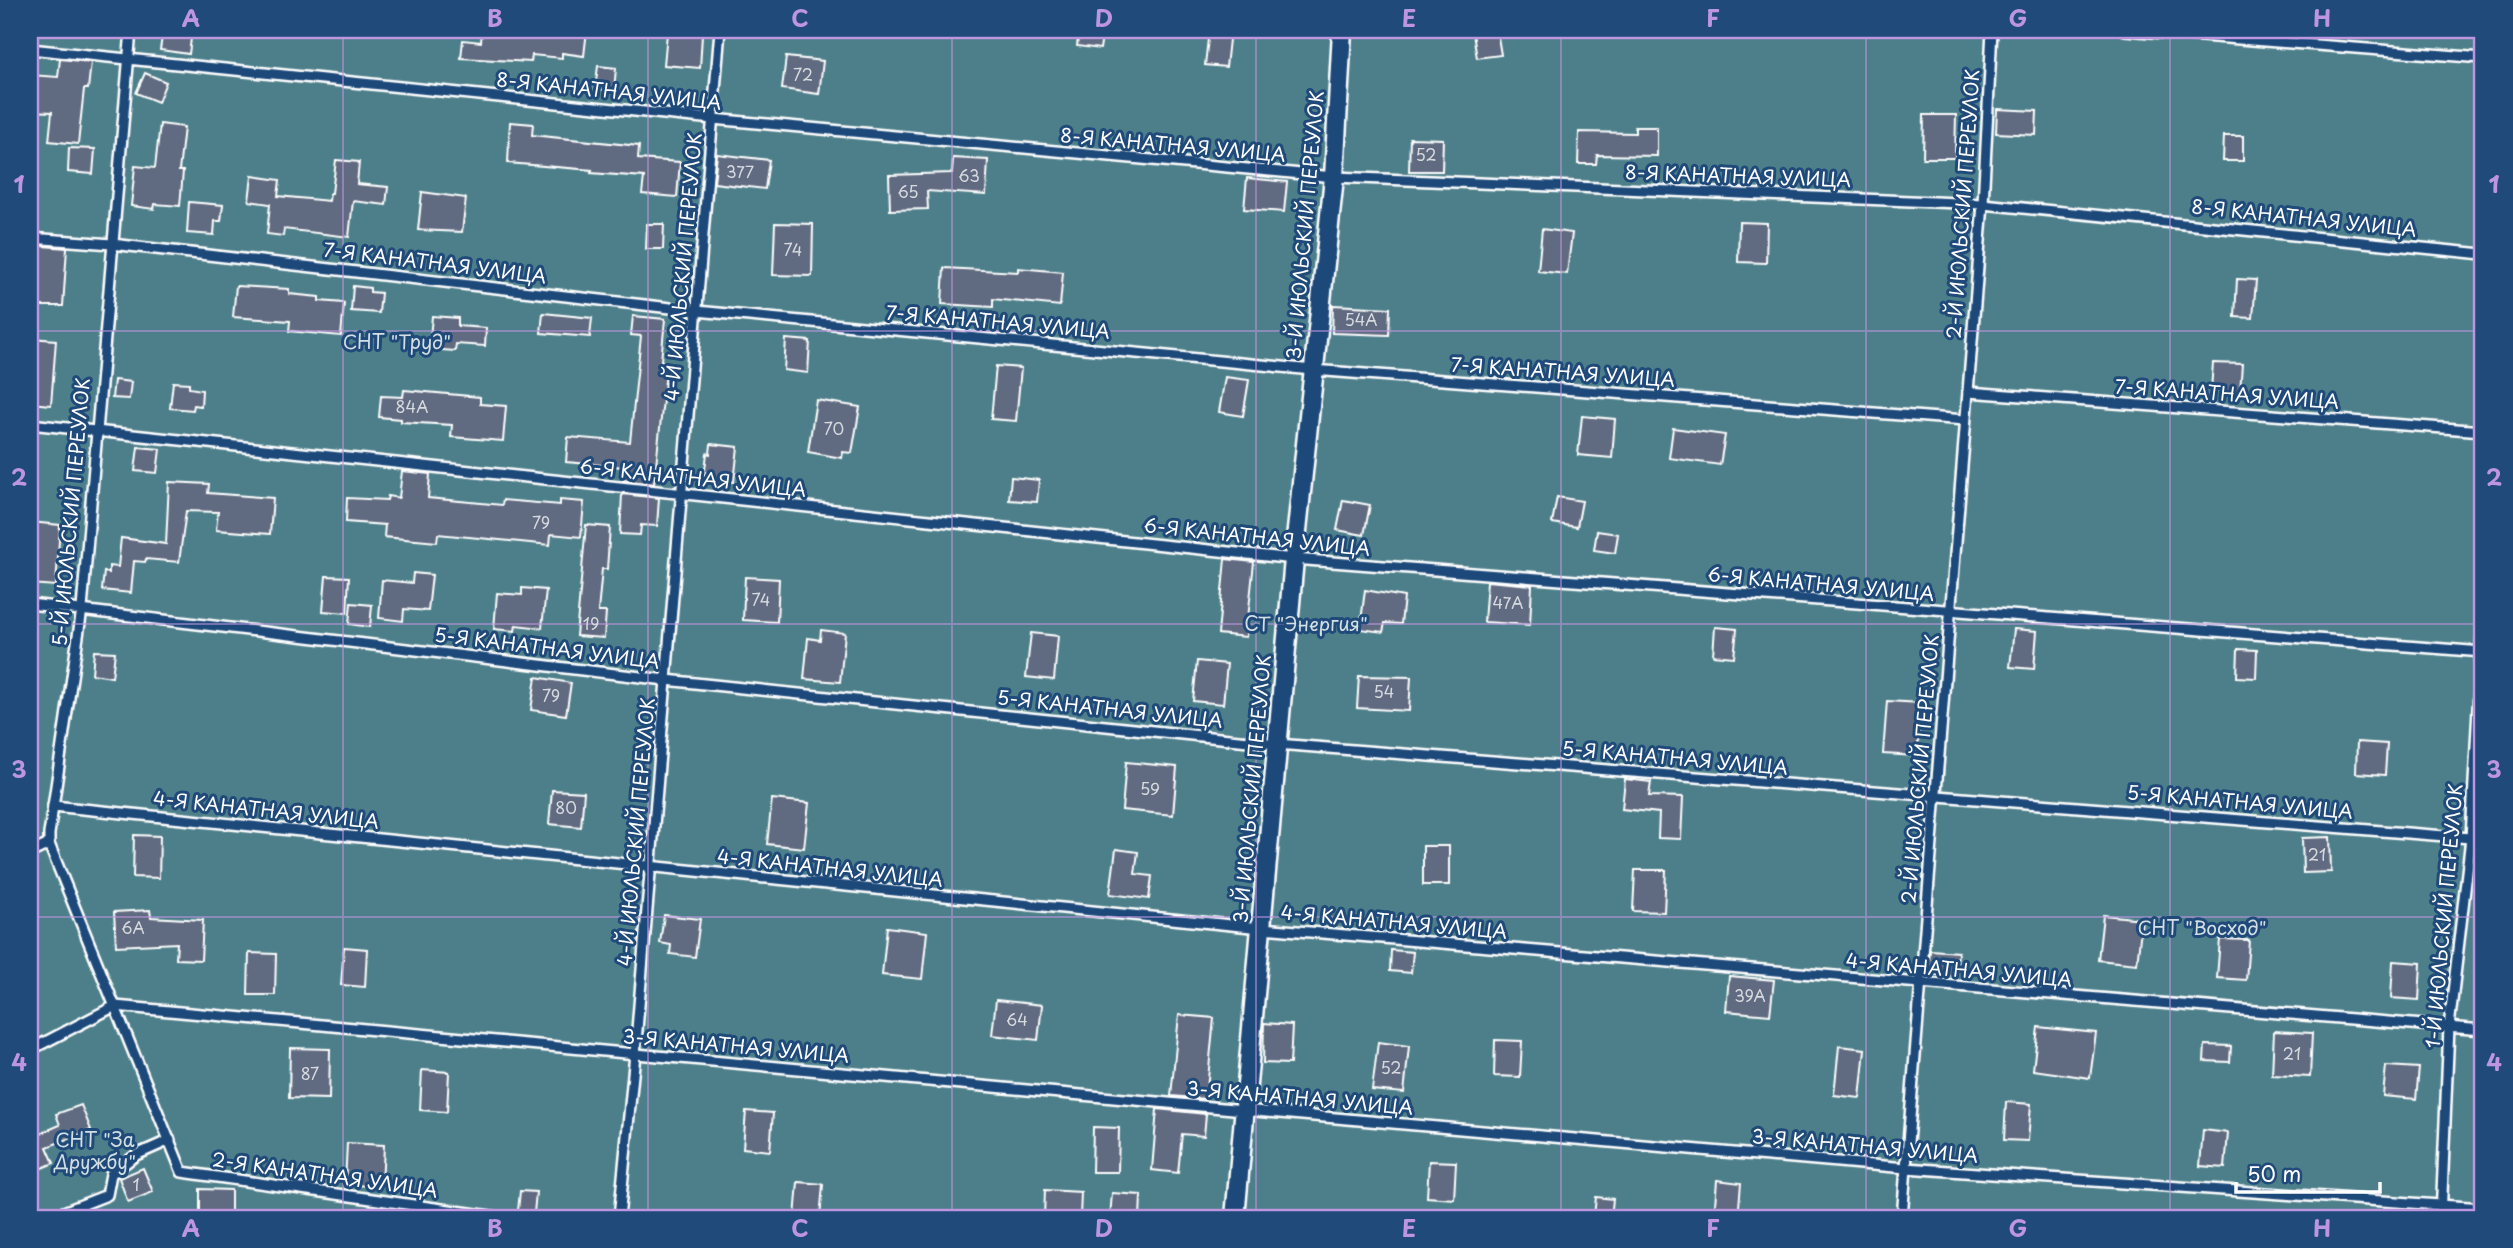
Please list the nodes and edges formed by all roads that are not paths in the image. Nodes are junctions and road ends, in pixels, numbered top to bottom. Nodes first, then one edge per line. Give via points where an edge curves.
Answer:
1 (131, 30) edge
2 (720, 30) edge
3 (1342, 30) edge
4 (1992, 30) edge
5 (2125, 30) edge
6 (30, 49) edge
7 (2483, 58) edge
8 (128, 59) junction
9 (713, 120) junction
10 (1334, 177) junction
11 (1983, 204) junction
12 (30, 238) edge
13 (111, 244) junction
14 (2483, 254) edge
15 (697, 311) junction
16 (1313, 370) junction
17 (1968, 392) junction
18 (1965, 421) junction
19 (30, 424) edge
20 (97, 430) junction
21 (2483, 431) edge
22 (682, 495) junction
23 (1294, 559) junction
24 (30, 604) edge
25 (82, 609) junction
26 (1950, 612) junction
27 (2483, 616) edge
28 (2482, 652) edge
29 (666, 680) junction
30 (1277, 744) junction
31 (1936, 796) junction
32 (53, 806) junction
33 (2471, 838) junction
34 (2483, 839) edge
35 (50, 844) junction
36 (30, 853) edge
37 (650, 867) junction
38 (1261, 929) junction
39 (1921, 985) junction
40 (115, 1006) junction
41 (2449, 1027) junction
42 (2483, 1030) edge
43 (30, 1050) edge
44 (635, 1054) junction
45 (1244, 1111) junction
46 (170, 1140) junction
47 (1906, 1168) junction
48 (182, 1172) joint
49 (2442, 1204) junction
50 (2483, 1208) edge
51 (47, 1218) edge
52 (505, 1218) edge
53 (618, 1218) edge
54 (1235, 1218) edge
55 (1902, 1218) edge
56 (2441, 1218) edge

1 - 8 lane, 5-Й ИЮЛЬСКИЙ ПЕРЕУЛОК
2 - 9 lane, 4-Й ИЮЛЬСКИЙ ПЕРЕУЛОК
3 - 10 street, 3-Й ИЮЛЬСКИЙ ПЕРЕУЛОК
4 - 11 lane, 2-Й ИЮЛЬСКИЙ ПЕРЕУЛОК
5 - 7 lane
6 - 8 lane, 8-Я КАНАТНАЯ УЛИЦА
8 - 9 lane, 8-Я КАНАТНАЯ УЛИЦА
8 - 13 lane, 5-Й ИЮЛЬСКИЙ ПЕРЕУЛОК
9 - 10 lane, 8-Я КАНАТНАЯ УЛИЦА
9 - 15 lane, 4-Й ИЮЛЬСКИЙ ПЕРЕУЛОК
10 - 11 lane, 8-Я КАНАТНАЯ УЛИЦА
10 - 16 street, 3-Й ИЮЛЬСКИЙ ПЕРЕУЛОК
11 - 14 lane, 8-Я КАНАТНАЯ УЛИЦА
11 - 17 lane, 2-Й ИЮЛЬСКИЙ ПЕРЕУЛОК
12 - 13 lane, 7-Я КАНАТНАЯ УЛИЦА
13 - 15 lane, 7-Я КАНАТНАЯ УЛИЦА
13 - 20 lane, 5-Й ИЮЛЬСКИЙ ПЕРЕУЛОК
15 - 16 lane, 7-Я КАНАТНАЯ УЛИЦА
15 - 22 lane, 4-Й ИЮЛЬСКИЙ ПЕРЕУЛОК
16 - 18 lane, 7-Я КАНАТНАЯ УЛИЦА
16 - 23 street, 3-Й ИЮЛЬСКИЙ ПЕРЕУЛОК
17 - 18 lane, 2-Й ИЮЛЬСКИЙ ПЕРЕУЛОК
17 - 21 lane, 7-Я КАНАТНАЯ УЛИЦА
18 - 26 lane, 2-Й ИЮЛЬСКИЙ ПЕРЕУЛОК
19 - 20 lane, 6-Я КАНАТНАЯ УЛИЦА
20 - 22 lane, 6-Я КАНАТНАЯ УЛИЦА
20 - 25 lane, 5-Й ИЮЛЬСКИЙ ПЕРЕУЛОК
22 - 23 lane, 6-Я КАНАТНАЯ УЛИЦА
22 - 29 lane, 4-Й ИЮЛЬСКИЙ ПЕРЕУЛОК
23 - 26 lane, 6-Я КАНАТНАЯ УЛИЦА
23 - 30 street, 3-Й ИЮЛЬСКИЙ ПЕРЕУЛОК
24 - 25 lane, 5-Я КАНАТНАЯ УЛИЦА
25 - 29 lane, 5-Я КАНАТНАЯ УЛИЦА
25 - 32 lane, 5-Й ИЮЛЬСКИЙ ПЕРЕУЛОК
26 - 28 lane, 6-Я КАНАТНАЯ УЛИЦА
26 - 31 lane, 2-Й ИЮЛЬСКИЙ ПЕРЕУЛОК
27 - 28 lane, 1-Й ИЮЛЬСКИЙ ПЕРЕУЛОК
28 - 33 lane, 1-Й ИЮЛЬСКИЙ ПЕРЕУЛОК
29 - 30 lane, 5-Я КАНАТНАЯ УЛИЦА
29 - 37 lane, 4-Й ИЮЛЬСКИЙ ПЕРЕУЛОК
30 - 31 lane, 5-Я КАНАТНАЯ УЛИЦА
30 - 38 street, 3-Й ИЮЛЬСКИЙ ПЕРЕУЛОК
31 - 33 lane, 5-Я КАНАТНАЯ УЛИЦА
31 - 39 lane, 2-Й ИЮЛЬСКИЙ ПЕРЕУЛОК
32 - 35 lane, 5-Й ИЮЛЬСКИЙ ПЕРЕУЛОК
32 - 37 lane, 4-Я КАНАТНАЯ УЛИЦА
33 - 34 lane, 5-Я КАНАТНАЯ УЛИЦА
33 - 41 lane, 1-Й ИЮЛЬСКИЙ ПЕРЕУЛОК
35 - 36 lane
35 - 40 lane, 5-Й ИЮЛЬСКИЙ ПЕРЕУЛОК
37 - 38 lane, 4-Я КАНАТНАЯ УЛИЦА
37 - 44 lane, 4-Й ИЮЛЬСКИЙ ПЕРЕУЛОК
38 - 39 lane, 4-Я КАНАТНАЯ УЛИЦА
38 - 45 street, 3-Й ИЮЛЬСКИЙ ПЕРЕУЛОК
39 - 41 lane, 4-Я КАНАТНАЯ УЛИЦА
39 - 47 lane, 2-Й ИЮЛЬСКИЙ ПЕРЕУЛОК
40 - 43 lane
40 - 44 lane, 3-Я КАНАТНАЯ УЛИЦА
40 - 46 lane, 5-Й ИЮЛЬСКИЙ ПЕРЕУЛОК
41 - 42 lane, 4-Я КАНАТНАЯ УЛИЦА
41 - 49 lane, 1-Й ИЮЛЬСКИЙ ПЕРЕУЛОК
44 - 45 lane, 3-Я КАНАТНАЯ УЛИЦА
44 - 53 lane, 4-Й ИЮЛЬСКИЙ ПЕРЕУЛОК
45 - 47 lane, 3-Я КАНАТНАЯ УЛИЦА
45 - 54 street, 3-Й ИЮЛЬСКИЙ ПЕРЕУЛОК
46 - 48 lane, 5-Й ИЮЛЬСКИЙ ПЕРЕУЛОК
46 - 51 lane via 136,1155 111,1174 107,1195
47 - 49 lane, 3-Я КАНАТНАЯ УЛИЦА
47 - 55 lane, 2-Й ИЮЛЬСКИЙ ПЕРЕУЛОК
48 - 52 lane, 2-Я КАНАТНАЯ УЛИЦА
49 - 50 lane, 3-Я КАНАТНАЯ УЛИЦА
49 - 56 lane, 1-Й ИЮЛЬСКИЙ ПЕРЕУЛОК

